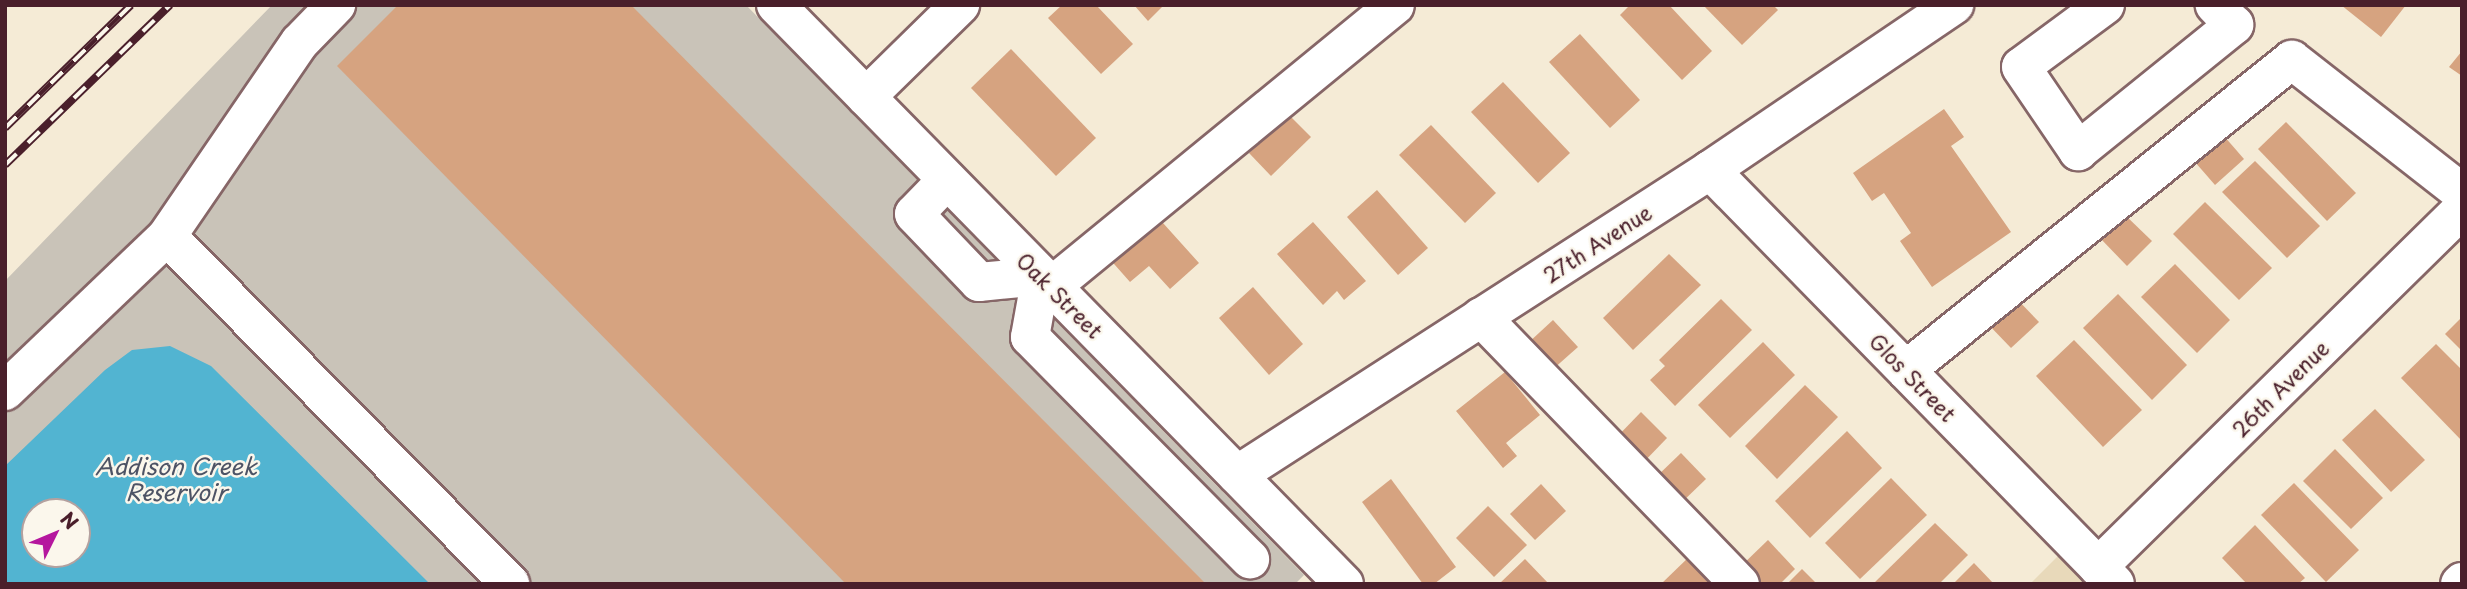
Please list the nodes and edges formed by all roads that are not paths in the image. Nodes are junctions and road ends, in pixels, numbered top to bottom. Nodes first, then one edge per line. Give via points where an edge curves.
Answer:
1 (336, 5) edge
2 (776, 5) edge
3 (960, 5) edge
4 (1395, 5) edge
5 (1954, 5) edge
6 (2105, 5) edge
7 (2215, 5) edge
8 (866, 97) junction
9 (1710, 170) junction
10 (2462, 193) edge
11 (2462, 209) edge
12 (167, 236) junction
13 (1046, 281) junction
14 (1481, 317) junction
15 (1906, 370) junction
16 (5, 391) edge
17 (1237, 475) junction
18 (1279, 518) junction
19 (1246, 572) edge
20 (2107, 575) edge
21 (1341, 583) edge
22 (510, 584) edge
23 (1740, 584) edge

1 - 12 street via 300,42
2 - 8 street, Oak Street
3 - 8 street
4 - 13 street
5 - 9 street, 27th Avenue
6 - 7 street via 2021,67 2078,151 2234,25
8 - 13 street, Oak Street
9 - 14 street, 27th Avenue
9 - 15 street, Glos Street
10 - 15 street via 2292,60
11 - 20 street, 26th Avenue
12 - 16 street
12 - 22 street
13 - 17 street, Oak Street
13 - 19 street via 1030,337
14 - 17 street, 27th Avenue
14 - 23 street
15 - 20 street, Glos Street
17 - 18 street, Oak Street
18 - 19 street
18 - 21 street, Oak Street

